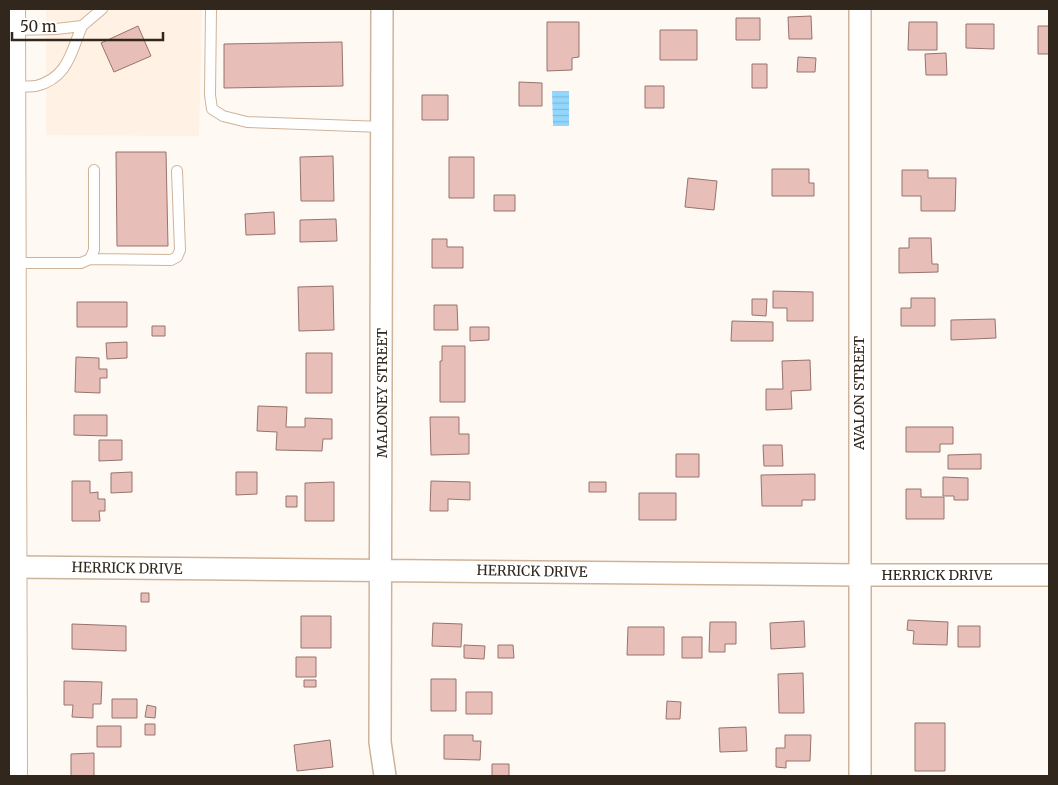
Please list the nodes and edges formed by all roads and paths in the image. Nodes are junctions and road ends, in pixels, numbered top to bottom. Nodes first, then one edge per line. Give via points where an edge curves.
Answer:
1 (102, 9) edge
2 (211, 9) edge
3 (382, 9) edge
4 (860, 9) edge
5 (11, 20) edge
6 (82, 26) junction
7 (11, 86) junction
8 (382, 126) junction
9 (94, 170) dead end
10 (177, 171) dead end
11 (90, 259) junction
12 (13, 263) junction
13 (11, 568) edge
14 (382, 570) junction
15 (859, 575) junction
16 (1049, 575) edge
17 (13, 776) edge
18 (385, 776) edge
19 (860, 776) edge

1 - 6 lane
2 - 8 lane via 212,109 223,116 247,122
3 - 8 street, MALONEY STREET
4 - 15 street, AVALON STREET
5 - 6 lane via 56,29
5 - 7 street
6 - 7 lane via 64,70 53,80 35,86
7 - 12 street
8 - 14 street, MALONEY STREET
9 - 11 lane via 94,250
10 - 11 lane via 180,250 177,257 171,260
11 - 12 lane via 81,264
12 - 13 street
13 - 14 street, HERRICK DRIVE
13 - 17 street
14 - 15 street, HERRICK DRIVE
14 - 18 street, MALONEY STREET via 380,742
15 - 16 street, HERRICK DRIVE
15 - 19 street, AVALON STREET

